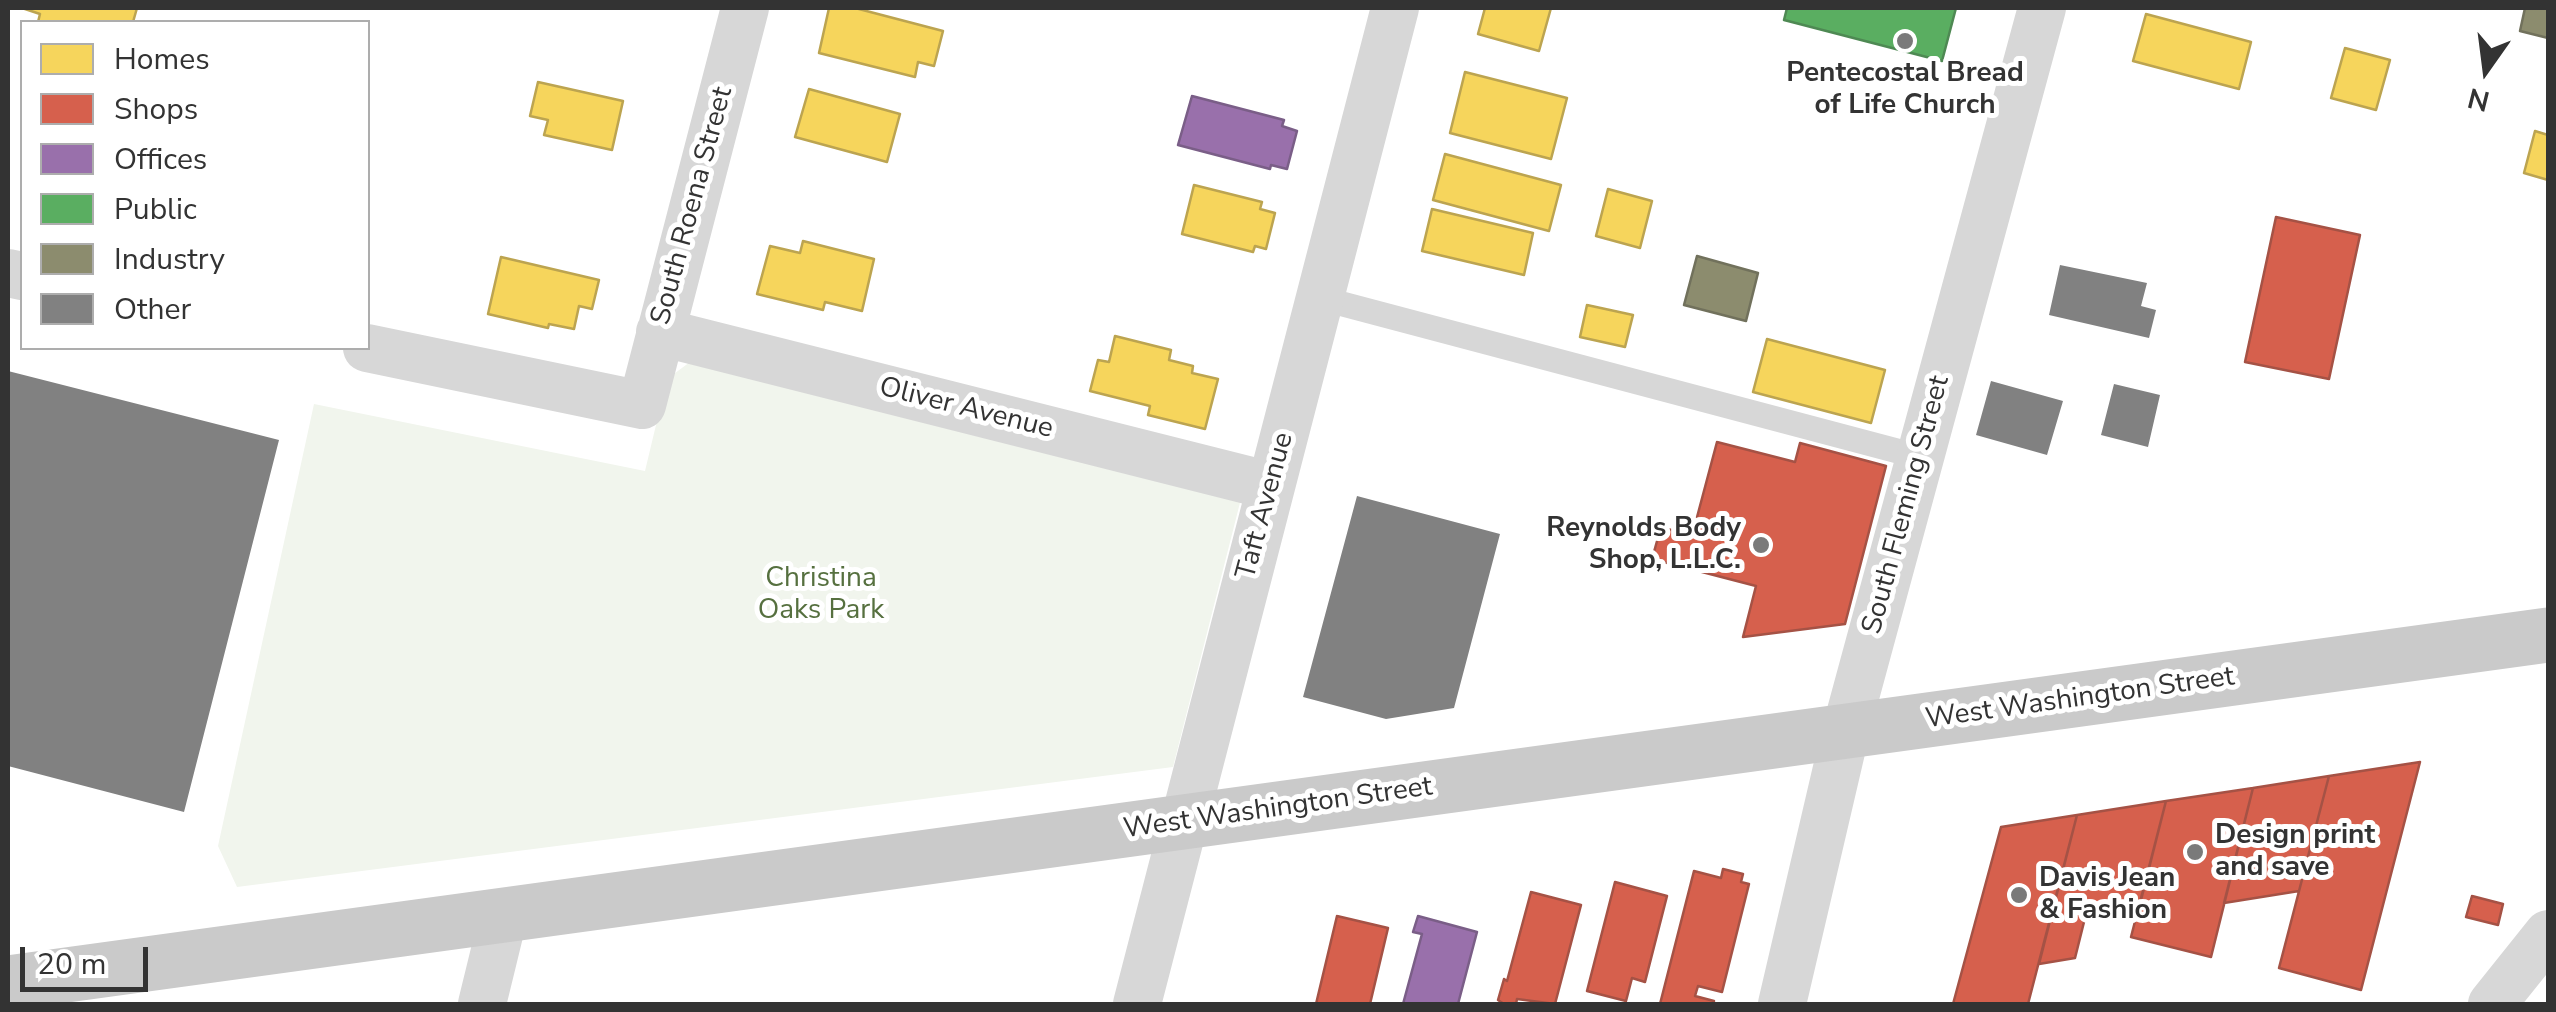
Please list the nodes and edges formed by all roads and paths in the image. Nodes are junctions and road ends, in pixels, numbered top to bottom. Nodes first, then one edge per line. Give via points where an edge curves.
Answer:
1 (745, 8) edge
2 (1395, 8) edge
3 (2042, 8) edge
4 (1320, 298) junction
5 (660, 332) junction
6 (370, 349) edge
7 (1920, 457) junction
8 (1271, 486) junction
9 (2548, 636) edge
10 (1846, 730) junction
11 (1184, 822) junction
12 (504, 914) junction
13 (2548, 934) edge
14 (8, 983) edge
15 (482, 1004) edge
16 (1137, 1004) edge
17 (1782, 1004) edge
18 (2492, 1004) edge

1 - 5 street, South Roena Street
2 - 4 street, Taft Avenue
3 - 7 street, South Fleming Street
4 - 7 lane
4 - 8 street, Taft Avenue
5 - 6 street, South Roena Street via 642,405
5 - 8 street, Oliver Avenue
7 - 10 street, South Fleming Street
8 - 11 street, Taft Avenue
9 - 10 main road, West Washington Street
10 - 11 main road, West Washington Street
10 - 17 street, South Fleming Street
11 - 12 main road, West Washington Street
11 - 16 street, Taft Avenue
12 - 14 main road, West Washington Street
12 - 15 street
13 - 18 street

